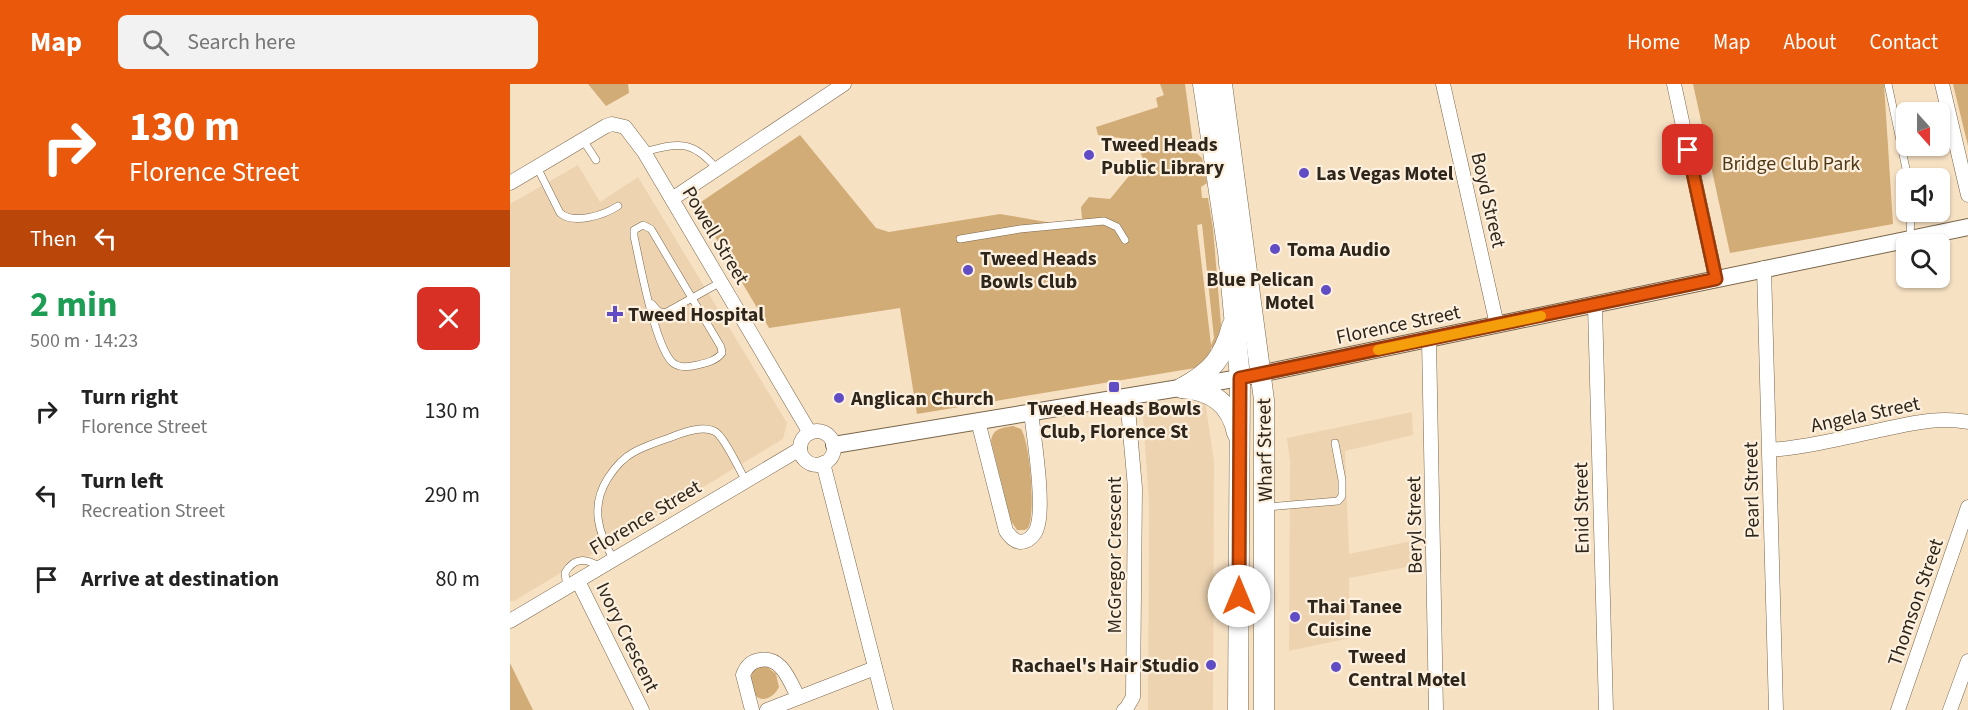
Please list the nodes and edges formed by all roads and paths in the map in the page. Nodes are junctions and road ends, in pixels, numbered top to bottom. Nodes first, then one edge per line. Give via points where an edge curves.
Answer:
1 (844, 84) edge
2 (1203, 84) edge
3 (1222, 84) edge
4 (1443, 84) edge
5 (1674, 84) edge
6 (1888, 84) edge
7 (1942, 84) edge
8 (583, 140) junction
9 (644, 152) junction
10 (596, 160) dead end
11 (537, 167) junction
12 (1906, 168) edge
13 (717, 169) junction
14 (510, 183) edge
15 (1968, 195) edge
16 (672, 199) junction
17 (618, 206) dead end
18 (1968, 227) edge
19 (1931, 234) edge
20 (960, 239) dead end
21 (1125, 240) dead end
22 (1896, 241) edge
23 (1764, 268) junction
24 (1716, 279) junction
25 (721, 282) junction
26 (693, 299) junction
27 (649, 300) junction
28 (1595, 306) junction
29 (1234, 318) junction
30 (1497, 325) junction
31 (1428, 339) junction
32 (1262, 374) junction
33 (1240, 378) junction
34 (1182, 388) junction
35 (1127, 397) junction
36 (1031, 412) junction
37 (978, 421) junction
38 (1968, 422) edge
39 (810, 432) junction
40 (1335, 443) dead end
41 (834, 445) junction
42 (1240, 445) junction
43 (800, 448) junction
44 (1770, 450) junction
45 (823, 463) junction
46 (746, 482) junction
47 (1265, 507) junction
48 (1968, 507) edge
49 (614, 560) junction
50 (573, 585) junction
51 (510, 621) edge
52 (1968, 661) edge
53 (875, 668) junction
54 (798, 697) junction
55 (642, 710) edge
56 (752, 710) edge
57 (766, 710) edge
58 (886, 710) edge
59 (1124, 710) edge
60 (1238, 710) edge
61 (1264, 710) edge
62 (1436, 710) edge
63 (1606, 710) edge
64 (1776, 710) edge
65 (1898, 710) edge
66 (1950, 710) edge

1 - 13 street
2 - 29 main road, Wharf Street
3 - 32 main road, Wharf Street
4 - 30 street, Boyd Street
5 - 24 street
6 - 12 lane
7 - 15 street
8 - 9 street, Powell Street via 606,126 618,124 630,131
8 - 10 lane
8 - 11 street
9 - 13 lane via 673,145 691,146
9 - 16 street, Powell Street
11 - 14 street
11 - 17 lane via 565,217 597,215
13 - 16 street
16 - 25 street, Powell Street
18 - 19 street, Florence Street
20 - 21 lane via 1104,221 1117,227
22 - 23 street, Florence Street
23 - 24 street, Florence Street
23 - 44 street, Pearl Street
24 - 28 street, Florence Street
25 - 26 lane
25 - 39 street, Powell Street
26 - 27 lane via 665,313
26 - 27 lane via 651,229 643,225 633,233
26 - 27 lane via 722,353 708,362 682,366 668,355
28 - 30 street, Florence Street
28 - 63 street, Enid Street
29 - 33 main road, Wharf Street
29 - 34 main road via 1214,366
30 - 31 street, Florence Street
31 - 32 street, Florence Street
31 - 62 street, Beryl Street
32 - 33 street, Florence Street
32 - 47 main road, Wharf Street
33 - 34 street, Florence Street
33 - 42 main road, Wharf Street
34 - 35 street, Florence Street
34 - 42 main road via 1215,396 1230,412
35 - 36 street, Florence Street
35 - 59 street, McGregor Crescent via 1136,514 1133,698
36 - 37 street, Florence Street
36 - 37 street via 1039,524 1035,534 1018,542 1006,531
37 - 41 street, Florence Street
38 - 44 street, Angela Street via 1928,420 1798,448
39 - 41 street via 825,433
39 - 43 street
40 - 47 lane via 1342,480 1338,501
41 - 45 street via 832,456
42 - 60 main road, Wharf Street
43 - 45 street via 807,462
43 - 46 street, Florence Street
44 - 64 street, Pearl Street
45 - 53 street
46 - 49 street, Florence Street
46 - 49 lane via 714,431 682,433 633,452 614,468 597,502 599,531
47 - 61 main road, Wharf Street
48 - 65 street, Thomson Street
49 - 50 street, Florence Street
50 - 51 street, Florence Street
50 - 55 street, Ivory Crescent
52 - 66 street
53 - 54 street
53 - 58 street
54 - 56 street via 780,666 770,660 755,661 743,675
54 - 57 street

